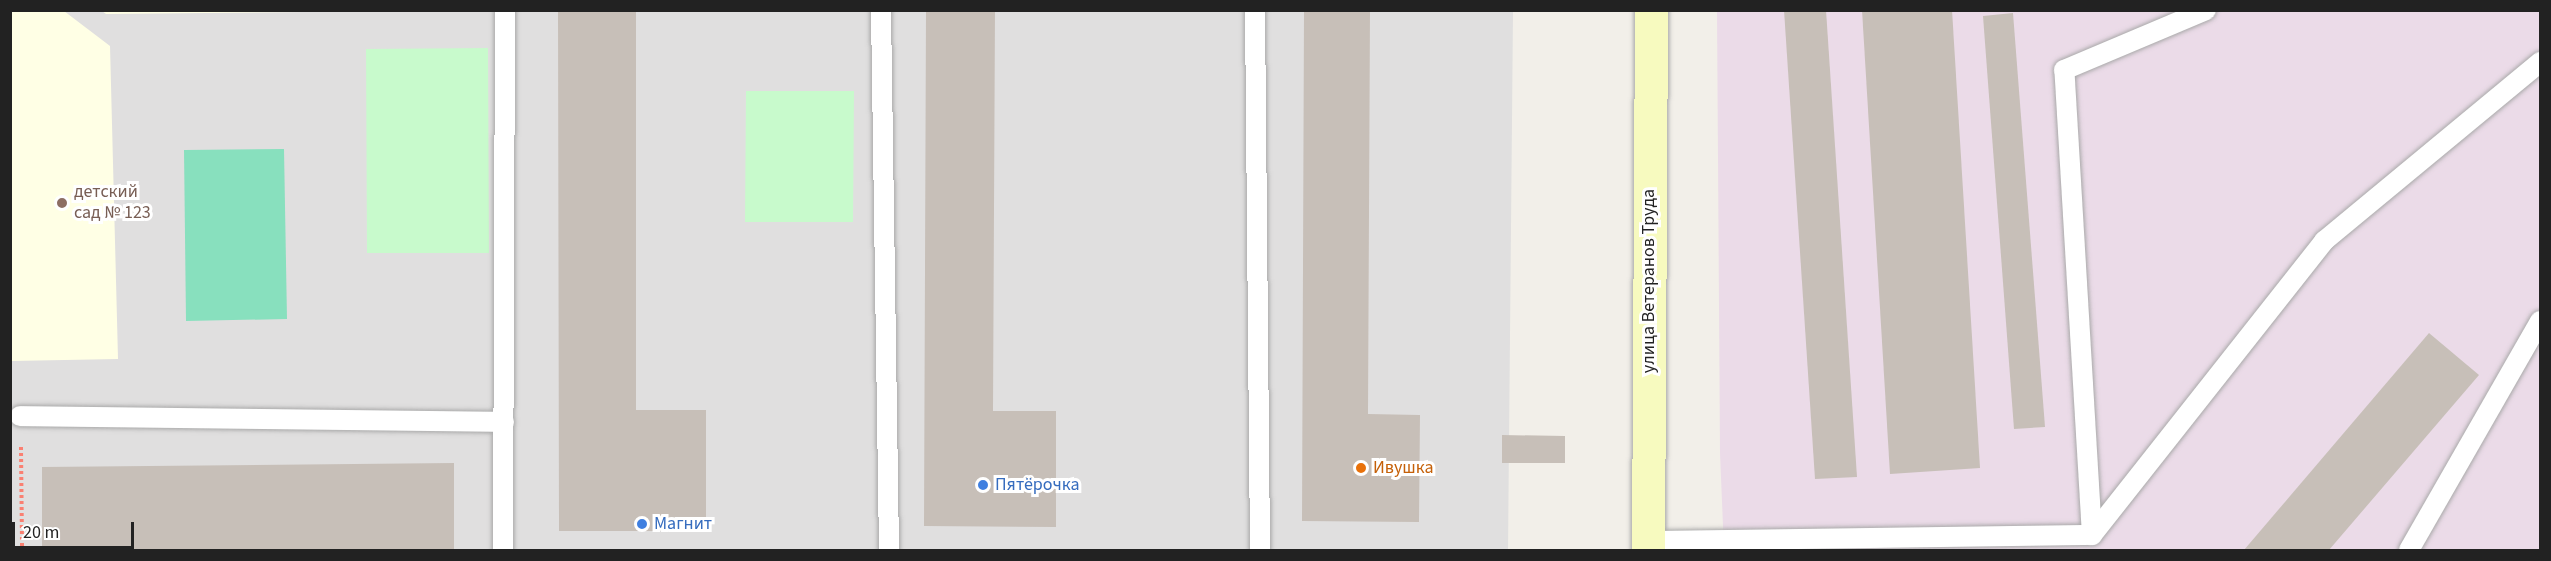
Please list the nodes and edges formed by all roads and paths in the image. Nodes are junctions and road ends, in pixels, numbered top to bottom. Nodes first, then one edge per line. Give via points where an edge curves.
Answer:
1 (505, 10) edge
2 (881, 10) edge
3 (1255, 10) edge
4 (1651, 10) edge
5 (2206, 10) edge
6 (2541, 62) edge
7 (2541, 321) edge
8 (20, 416) joint
9 (504, 422) junction
10 (2092, 535) junction
11 (1648, 546) edge
12 (22, 550) edge
13 (503, 550) edge
14 (889, 550) edge
15 (1260, 550) edge
16 (2409, 550) edge

1 - 9 lane
2 - 14 lane
3 - 15 lane
4 - 11 main road, улица Ветеранов Труда
5 - 10 lane via 2064,70
6 - 10 lane via 2324,241
7 - 16 lane
8 - 9 lane
8 - 12 path
9 - 13 lane
10 - 11 lane

